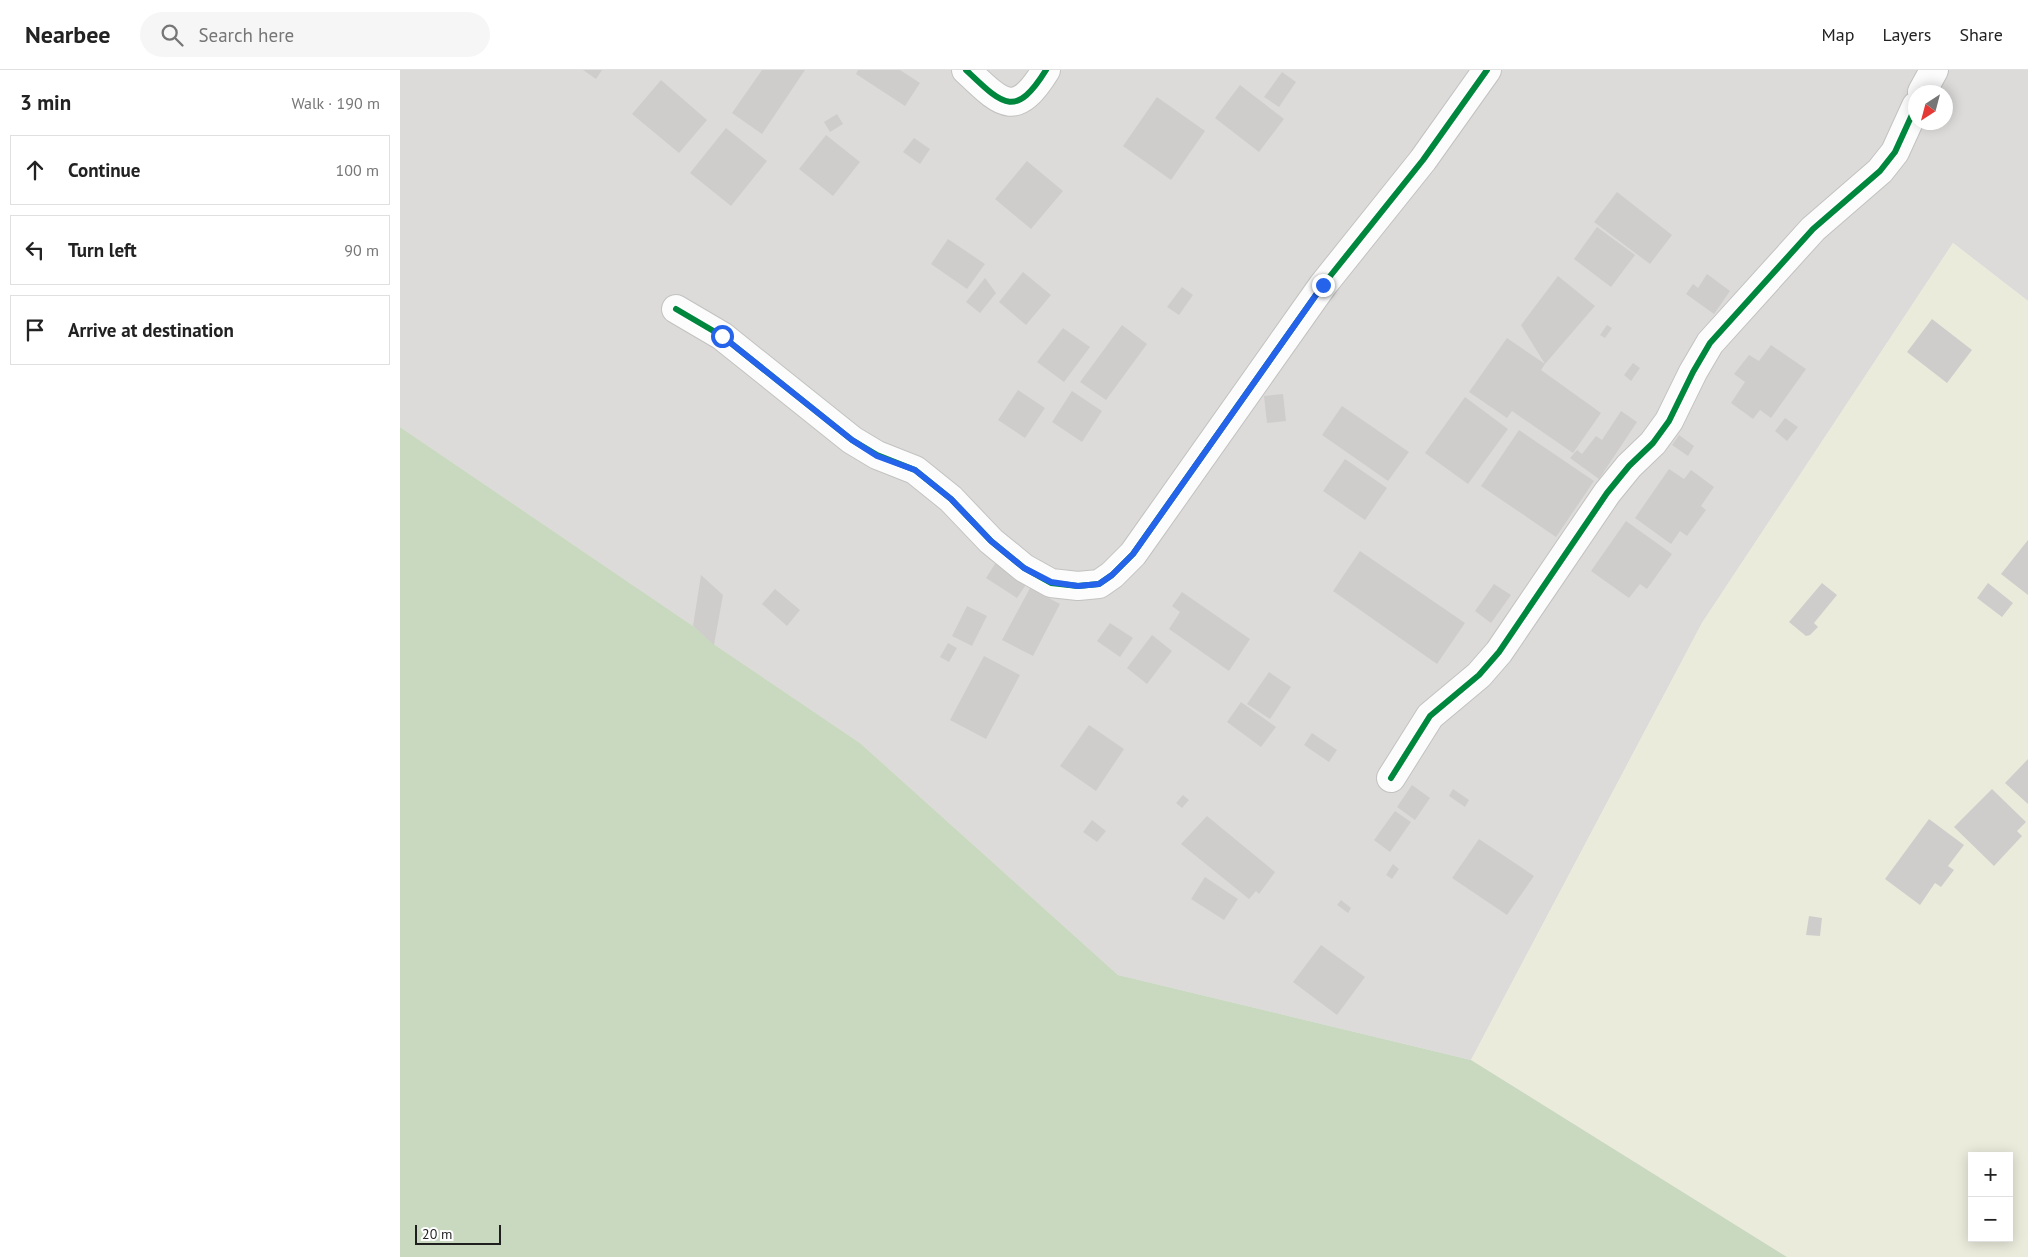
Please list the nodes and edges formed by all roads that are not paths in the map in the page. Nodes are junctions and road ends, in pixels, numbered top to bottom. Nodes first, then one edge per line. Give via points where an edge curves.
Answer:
1 (966, 70) edge
2 (1046, 70) edge
3 (1486, 70) edge
4 (1934, 70) edge
5 (1926, 85) edge
6 (1908, 124) edge
7 (676, 309) dead end
8 (1391, 778) dead end

1 - 2 street via 1004,102 1020,102
3 - 7 street via 1423,160 1323,285 1133,554 1099,584 1078,586 1051,582 1024,568 991,541 951,499 915,470 877,456 852,440 722,336
4 - 5 street
6 - 8 street via 1895,152 1880,171 1813,229 1710,343 1669,421 1607,493 1500,652 1480,675 1430,716

